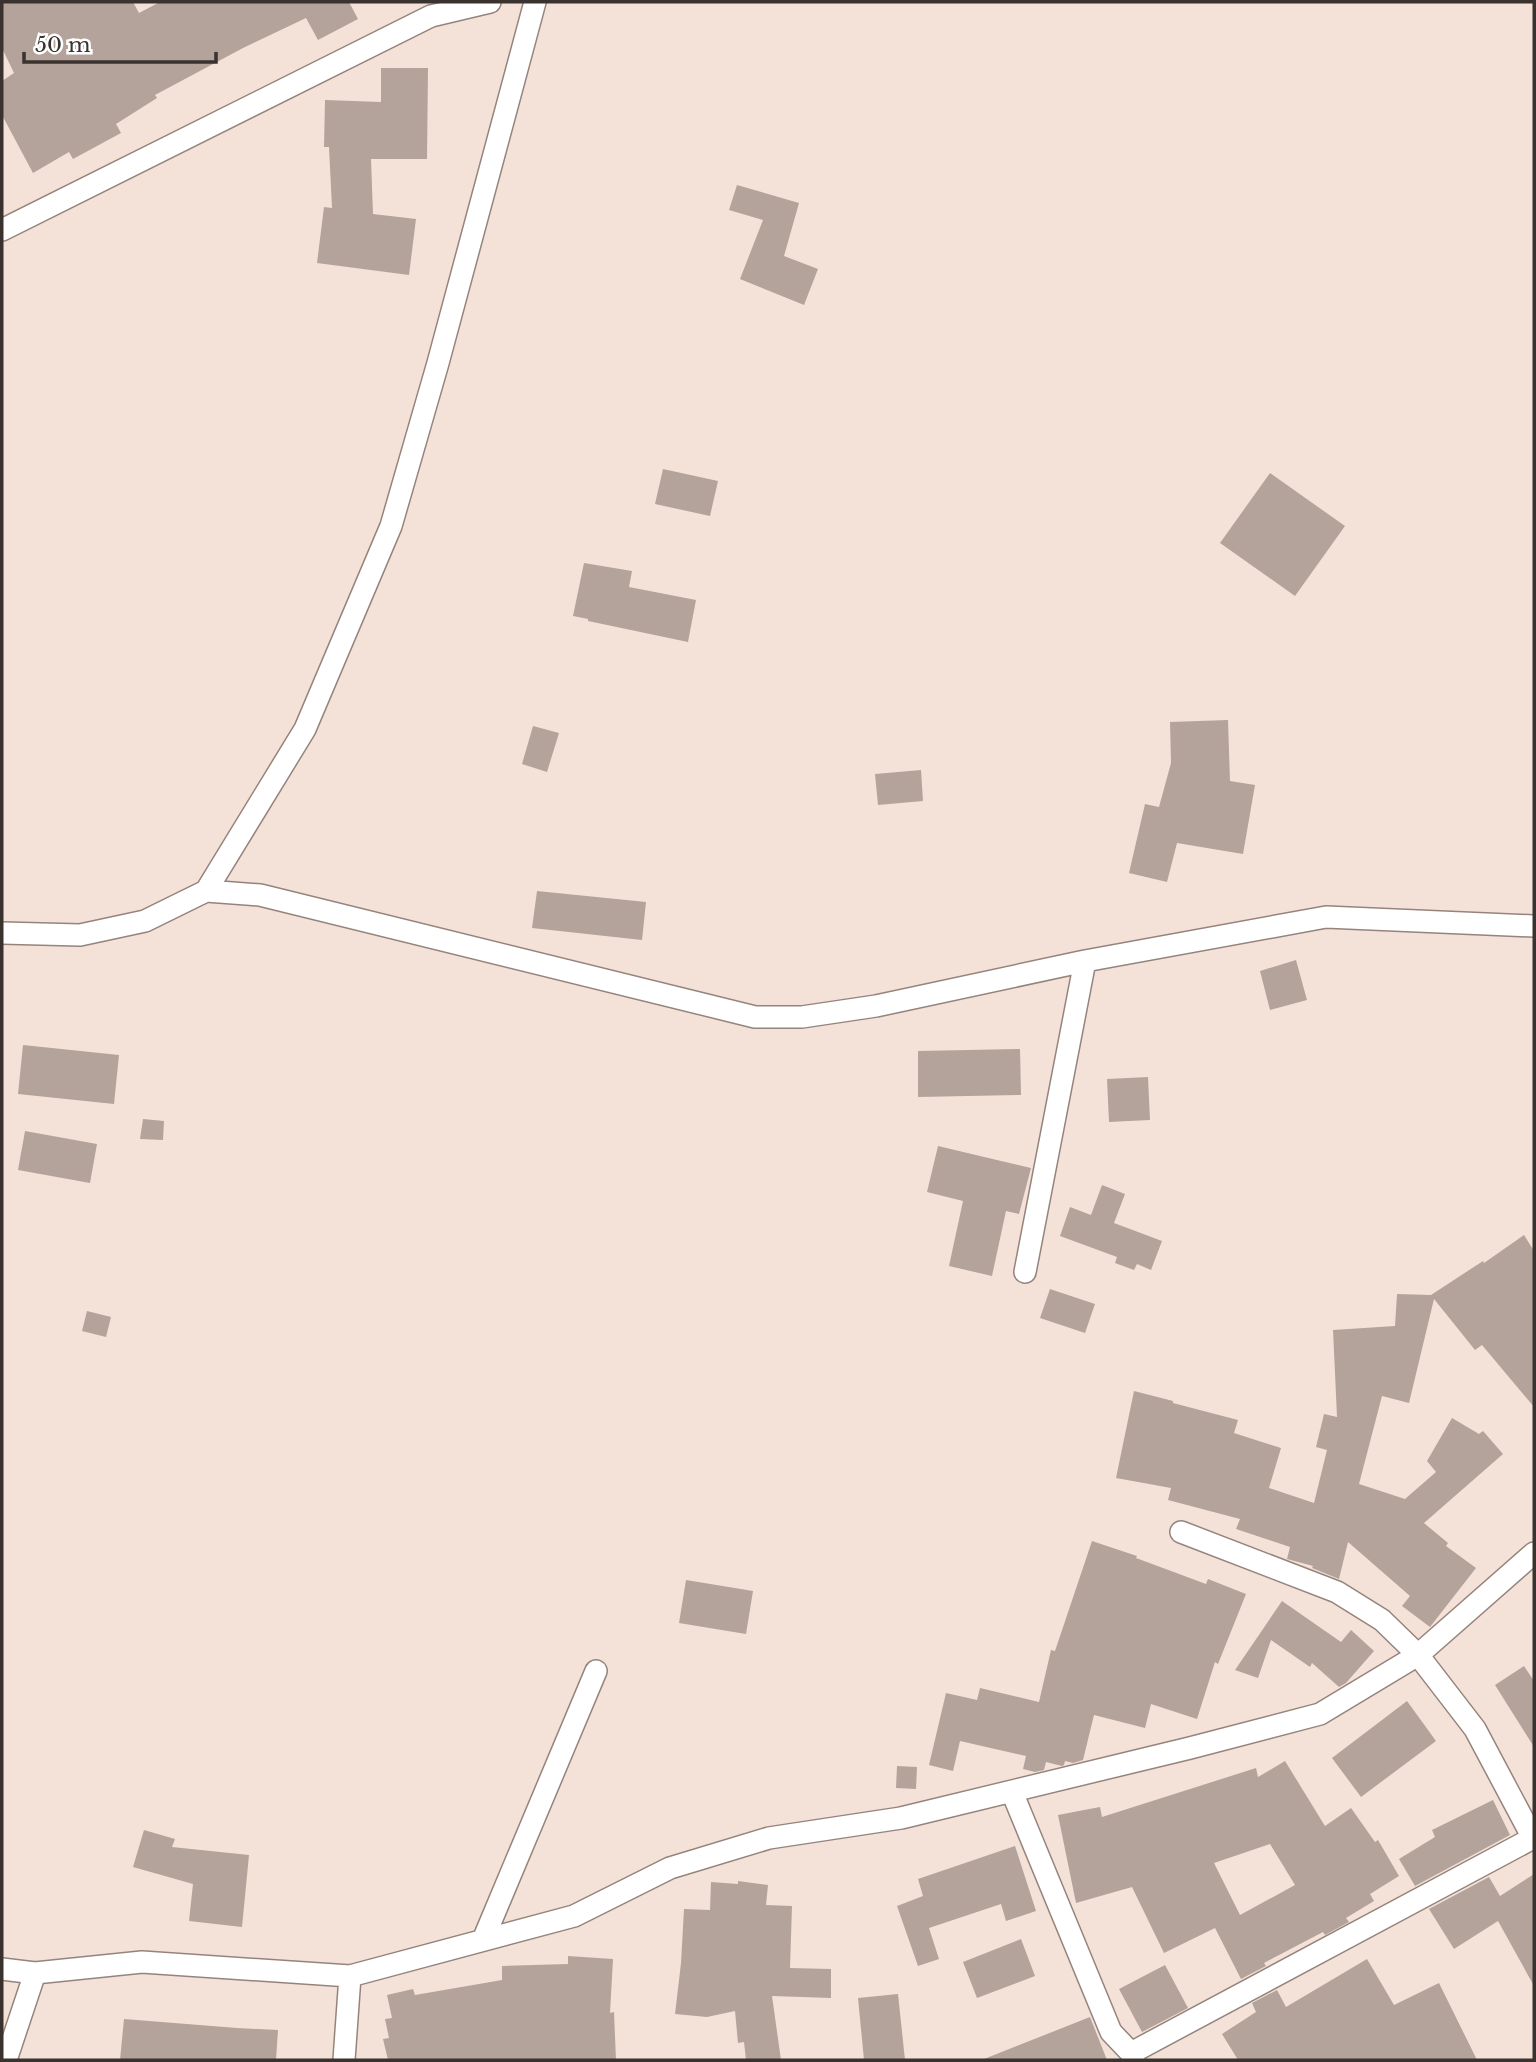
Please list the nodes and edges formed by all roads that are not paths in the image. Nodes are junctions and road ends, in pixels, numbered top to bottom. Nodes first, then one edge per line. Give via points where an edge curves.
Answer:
1 (490, 2) edge
2 (535, 2) edge
3 (2, 230) edge
4 (206, 891) junction
5 (1534, 926) edge
6 (2, 933) edge
7 (1085, 961) junction
8 (1025, 1272) dead end
9 (1181, 1532) dead end
10 (1534, 1554) edge
11 (1418, 1655) junction
12 (596, 1671) dead end
13 (1012, 1792) junction
14 (1534, 1839) edge
15 (483, 1940) junction
16 (2, 1969) edge
17 (35, 1973) junction
18 (351, 1976) junction
19 (1132, 2057) edge
20 (6, 2060) edge
21 (344, 2060) edge

1 - 3 street via 431,16
2 - 4 street via 391,526 305,729
4 - 6 street via 145,921 80,935
4 - 7 street via 260,895 755,1017 802,1017 876,1006
5 - 7 street via 1326,916
7 - 8 street
9 - 11 street via 1337,1592 1382,1620
10 - 11 street
11 - 13 street via 1320,1714
11 - 14 street via 1475,1729
12 - 15 street
13 - 15 street via 901,1818 769,1839 670,1868 574,1916
13 - 19 street via 1111,2032
14 - 19 street
15 - 18 street
16 - 17 street
17 - 18 street via 142,1962
17 - 20 street
18 - 21 street

